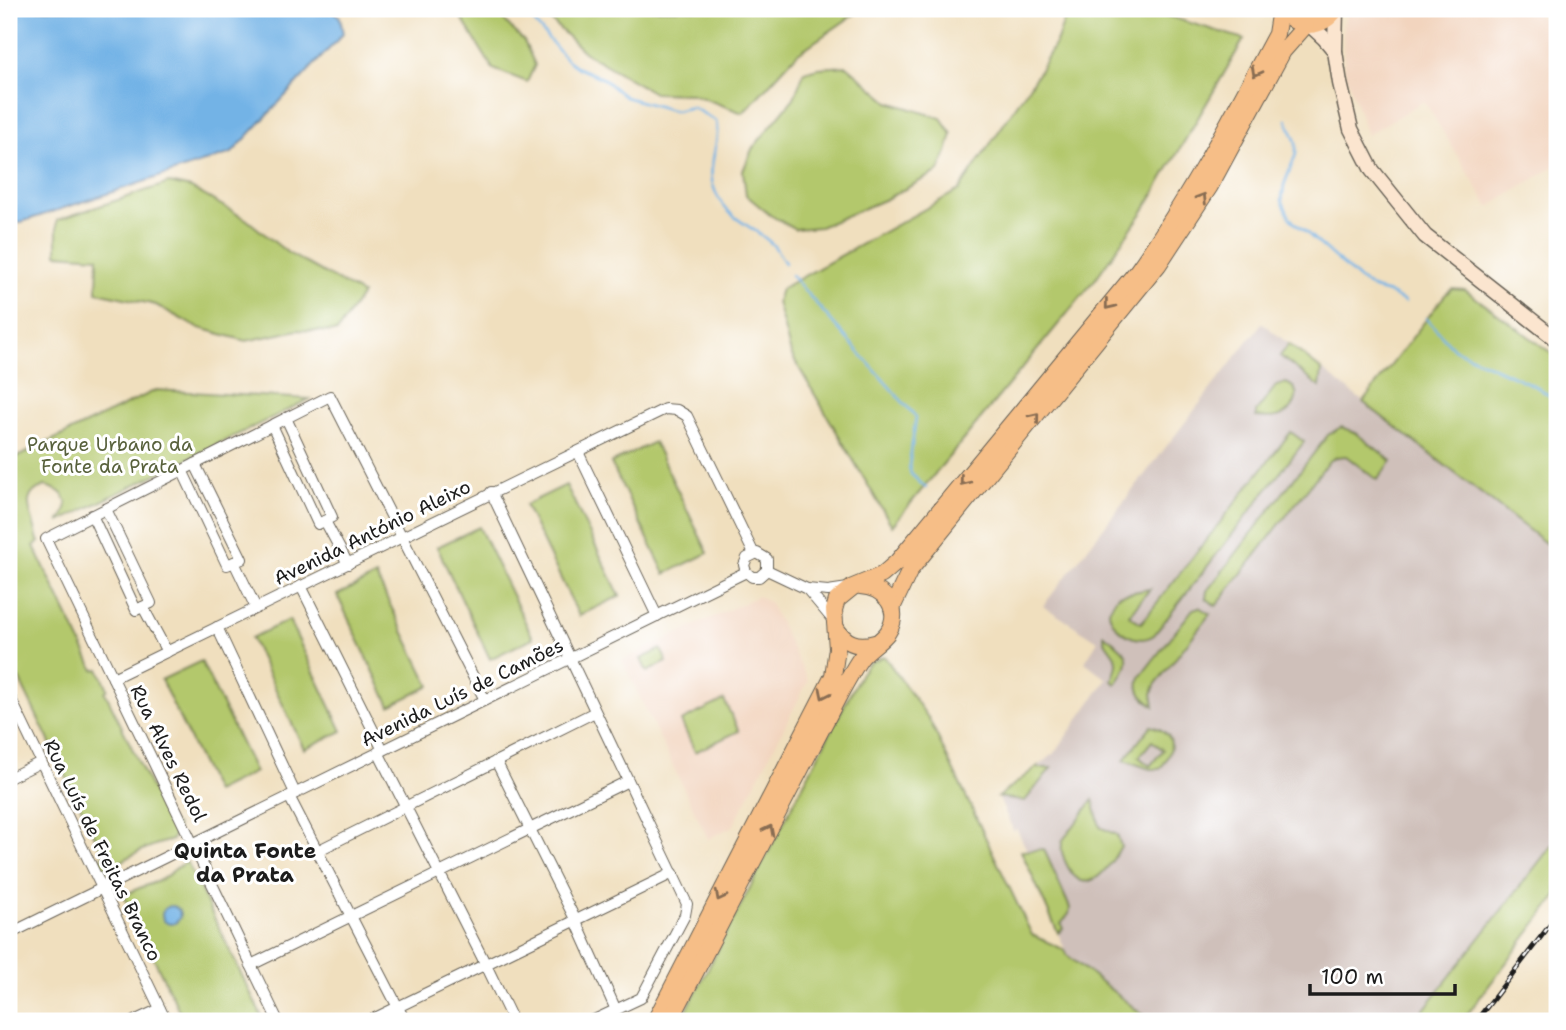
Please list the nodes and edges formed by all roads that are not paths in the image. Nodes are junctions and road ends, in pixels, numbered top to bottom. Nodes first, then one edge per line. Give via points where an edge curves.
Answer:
1 (1281, 9) edge
2 (1336, 9) edge
3 (1308, 25) junction
4 (1335, 51) junction
5 (1557, 340) edge
6 (286, 418) junction
7 (272, 425) junction
8 (578, 452) junction
9 (195, 464) junction
10 (182, 470) junction
11 (491, 492) junction
12 (106, 509) junction
13 (92, 515) junction
14 (325, 521) junction
15 (401, 538) junction
16 (754, 554) junction
17 (234, 562) junction
18 (348, 564) junction
19 (767, 570) junction
20 (746, 572) junction
21 (301, 586) junction
22 (856, 587) junction
23 (807, 589) junction
24 (143, 607) junction
25 (256, 608) junction
26 (892, 608) junction
27 (657, 616) junction
28 (835, 624) junction
29 (217, 627) junction
30 (875, 643) junction
31 (167, 652) junction
32 (570, 658) junction
33 (113, 678) junction
34 (9, 695) edge
35 (485, 700) junction
36 (595, 712) junction
37 (381, 751) junction
38 (496, 761) junction
39 (41, 762) junction
40 (9, 778) edge
41 (628, 781) junction
42 (292, 795) junction
43 (407, 806) junction
44 (530, 828) junction
45 (193, 843) junction
46 (317, 851) junction
47 (673, 873) junction
48 (441, 874) junction
49 (102, 888) junction
50 (351, 917) junction
51 (576, 921) junction
52 (9, 934) edge
53 (251, 965) junction
54 (486, 965) junction
55 (398, 1007) junction
56 (160, 1009) junction
57 (616, 1010) junction
58 (134, 1021) edge
59 (166, 1021) edge
60 (278, 1021) edge
61 (369, 1021) edge
62 (405, 1021) edge
63 (513, 1021) edge
64 (592, 1021) edge
65 (655, 1021) edge
66 (670, 1021) edge

1 - 3 main road
1 -> 22 main road via 1276,34 1201,174 1138,270 910,548 882,575
2 - 3 main road via 1325,20
2 - 4 street
3 - 4 street
26 -> 3 main road via 910,570 1158,265 1210,186 1283,51
4 - 5 street via 1351,129 1372,170 1425,236
6 - 7 street
6 - 14 street via 332,517
6 - 15 street via 330,396
7 - 9 street
7 - 14 street via 318,524
8 - 11 street, Avenida António Aleixo
8 - 16 street, Avenida António Aleixo via 646,417 671,409 687,416
8 - 27 street
9 - 10 street
9 - 17 street via 242,559
10 - 12 street
10 - 17 street via 227,565
11 - 15 street, Avenida António Aleixo
11 - 32 street
12 - 13 street
12 - 24 street via 151,603
13 - 24 street via 136,610
13 - 33 street, Rua Alves Redol via 46,539
14 - 18 street
15 - 18 street, Avenida António Aleixo
15 - 35 street
16 - 19 street via 767,559
16 - 20 street via 745,561
17 - 25 street
18 - 21 street, Avenida António Aleixo
19 - 20 street via 759,577
19 - 23 street
20 - 27 street, Avenida Luís de Camões
21 - 25 street, Avenida António Aleixo
21 - 37 street
22 - 23 street
22 - 26 main road via 880,591
22 - 28 main road via 837,600
23 - 28 street
24 - 31 street
25 - 29 street, Avenida António Aleixo
26 - 30 main road via 892,625
27 - 32 street, Avenida Luís de Camões
28 - 30 main road via 848,642
28 -> 65 main road via 833,676
29 - 31 street, Avenida António Aleixo
29 - 42 street
66 -> 30 main road via 838,697
31 - 33 street, Avenida António Aleixo
32 - 35 street, Avenida Luís de Camões
32 - 36 street
33 - 45 street, Rua Alves Redol
34 - 39 street, Rua Luís de Freitas Branco
35 - 37 street, Avenida Luís de Camões
36 - 38 street
36 - 41 street
37 - 42 street, Avenida Luís de Camões
37 - 43 street
38 - 43 street
38 - 44 street
39 - 40 street
39 - 49 street, Rua Luís de Freitas Branco
41 - 44 street
41 - 47 street
42 - 45 street, Avenida Luís de Camões
42 - 46 street
43 - 46 street
43 - 48 street
44 - 48 street
44 - 51 street
45 - 49 street, Avenida Luís de Camões
45 - 53 street, Rua Alves Redol
46 - 50 street
47 - 51 street
47 - 57 street via 687,904 685,915 641,998
48 - 50 street
48 - 54 street
49 - 52 street, Avenida Luís de Camões
49 - 56 street, Rua Luís de Freitas Branco
50 - 53 street
50 - 55 street
51 - 54 street
51 - 57 street
53 - 60 street, Rua Alves Redol
54 - 55 street
54 - 63 street
55 - 61 street
55 - 62 street
56 - 58 street
56 - 59 street, Rua Luís de Freitas Branco
57 - 64 street

